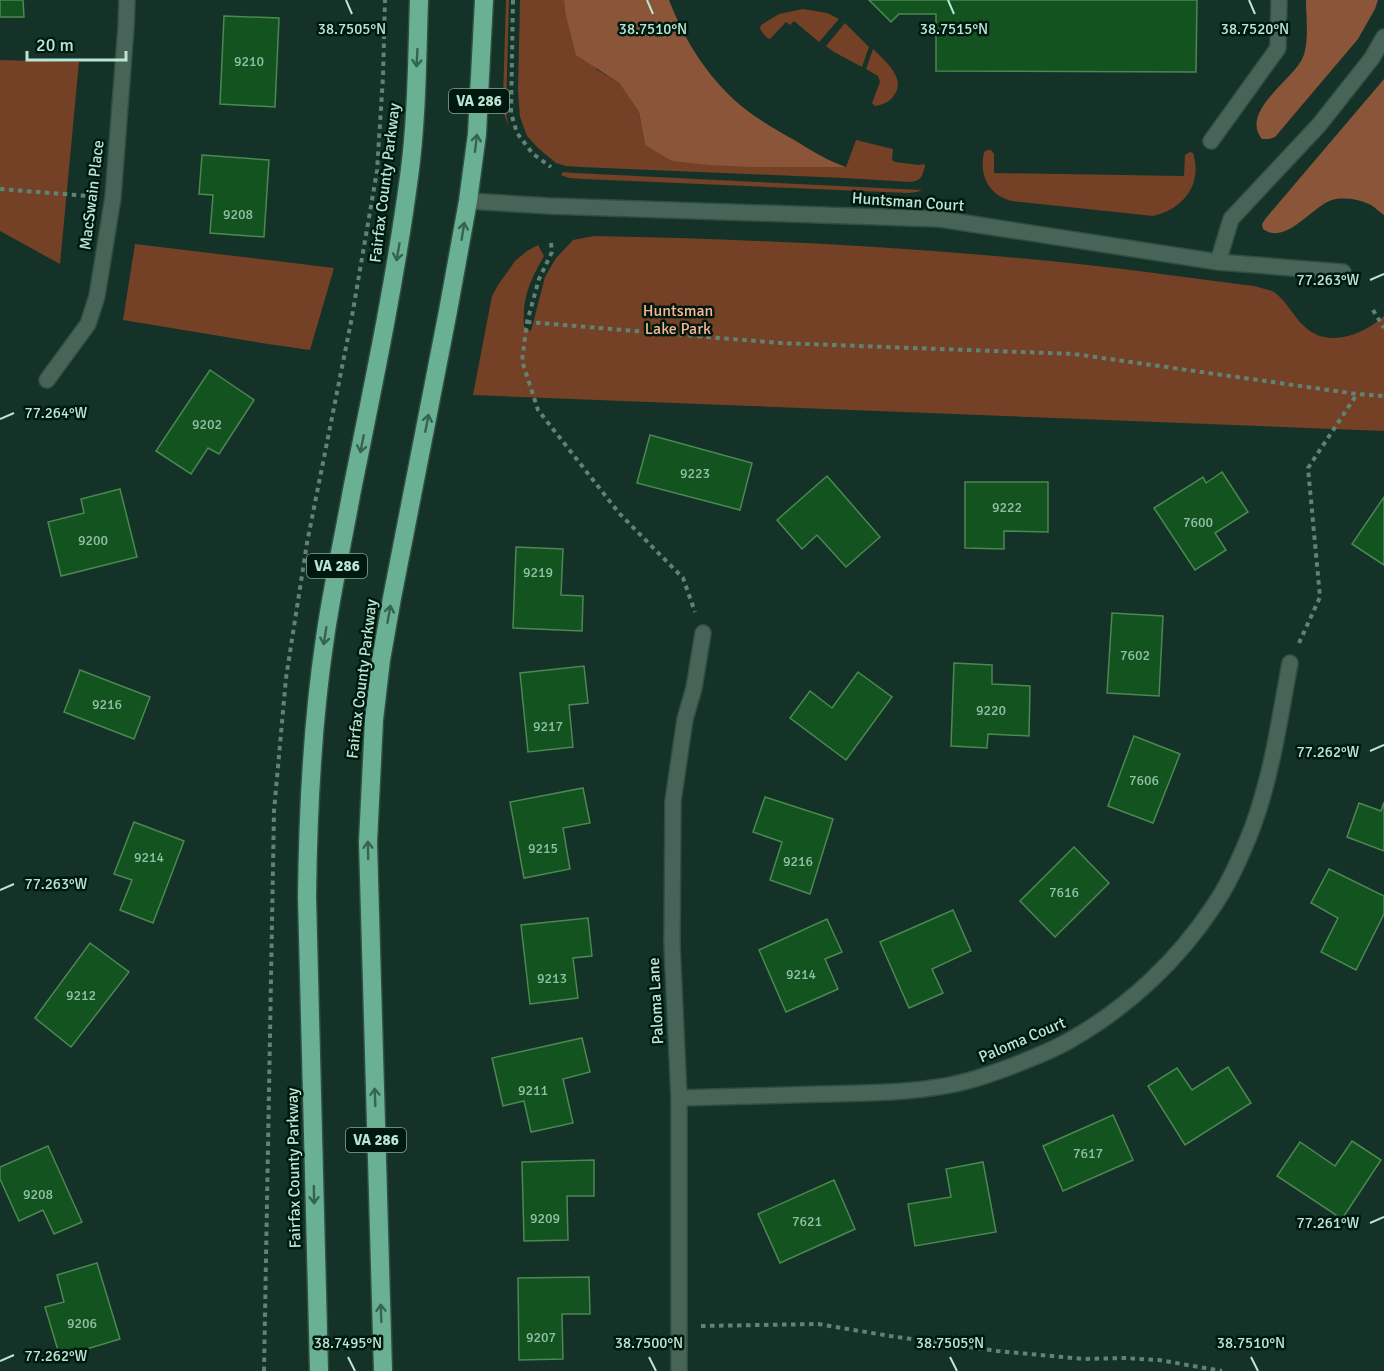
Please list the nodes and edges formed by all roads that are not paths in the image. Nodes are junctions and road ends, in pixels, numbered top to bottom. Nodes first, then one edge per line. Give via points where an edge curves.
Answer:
1 (127, 0) edge
2 (419, 0) edge
3 (484, 0) edge
4 (1279, 0) edge
5 (1384, 37) edge
6 (1211, 141) dead end
7 (468, 201) junction
8 (1218, 262) junction
9 (1343, 272) dead end
10 (47, 380) dead end
11 (703, 633) road end
12 (1290, 663) road end
13 (679, 1098) junction
14 (319, 1371) edge
15 (383, 1371) edge
16 (679, 1371) edge

1 - 10 street, MacSwain Place via 113,197 97,296 87,324
2 -> 14 highway, Fairfax County Parkway / VA 286 via 410,175 337,565 316,701 311,766 307,897
7 -> 3 highway, Fairfax County Parkway / VA 286 via 477,134
4 - 6 street via 1278,48
5 - 8 street via 1318,125 1231,219
7 - 8 street, Huntsman Court via 940,219
15 -> 7 highway, Fairfax County Parkway / VA 286 via 368,842 374,720 392,598
8 - 9 street, Huntsman Court
11 - 13 street, Paloma Lane via 673,801 672,944
12 - 13 street, Paloma Court via 1263,792 1253,826 1227,884 1187,941 1144,987 1100,1022 1046,1053 951,1085 898,1092
13 - 16 street, Paloma Lane

